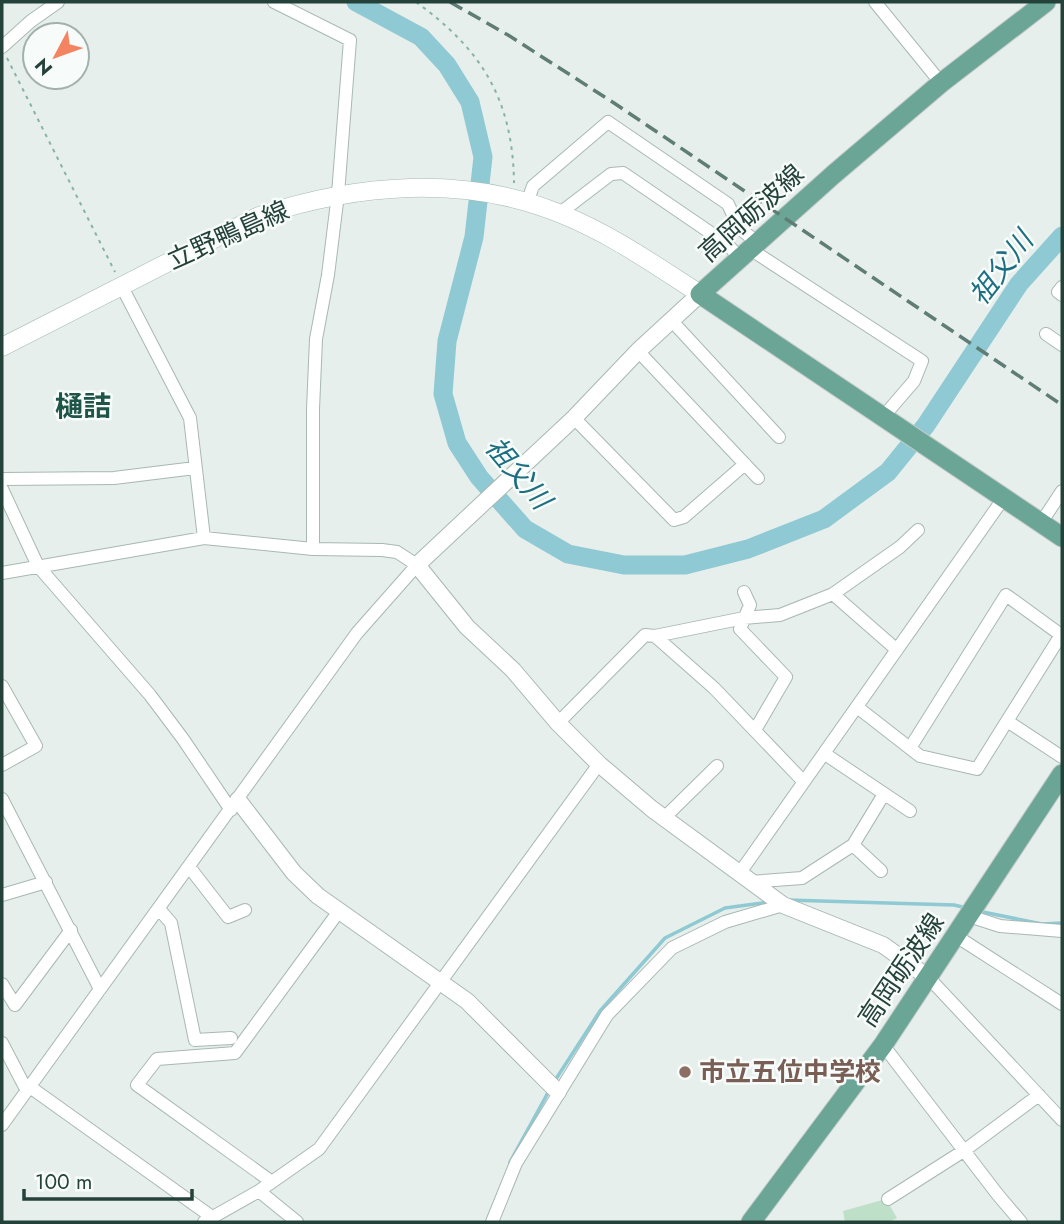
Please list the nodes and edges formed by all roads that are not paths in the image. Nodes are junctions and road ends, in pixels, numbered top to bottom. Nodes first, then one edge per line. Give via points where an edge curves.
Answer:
1 (58, 2) edge
2 (274, 2) edge
3 (875, 2) edge
4 (1046, 2) edge
5 (2, 48) edge
6 (941, 83) junction
7 (338, 194) junction
8 (517, 200) junction
9 (560, 213) junction
10 (749, 250) junction
11 (121, 285) junction
12 (1062, 287) edge
13 (700, 294) junction
14 (1062, 295) edge
15 (671, 320) junction
16 (1046, 334) dead end
17 (1062, 345) edge
18 (2, 347) edge
19 (638, 351) junction
20 (574, 418) junction
21 (889, 421) junction
22 (779, 437) dead end
23 (745, 464) junction
24 (195, 468) junction
25 (758, 478) dead end
26 (2, 479) edge
27 (2, 489) edge
28 (1062, 491) edge
29 (1003, 499) junction
30 (1041, 523) junction
31 (918, 530) dead end
32 (1062, 537) edge
33 (204, 538) junction
34 (313, 549) junction
35 (38, 565) junction
36 (417, 565) junction
37 (2, 573) edge
38 (744, 592) dead end
39 (833, 594) junction
40 (744, 618) junction
41 (655, 636) junction
42 (897, 650) junction
43 (2, 686) edge
44 (857, 707) junction
45 (1007, 721) junction
46 (558, 723) junction
47 (755, 730) junction
48 (910, 748) junction
49 (825, 754) junction
50 (1062, 757) edge
51 (599, 764) junction
52 (2, 765) edge
53 (717, 766) dead end
54 (1062, 774) edge
55 (803, 781) junction
56 (884, 794) junction
57 (2, 799) edge
58 (234, 805) junction
59 (910, 811) dead end
60 (664, 818) junction
61 (853, 845) junction
62 (190, 867) junction
63 (881, 871) dead end
64 (745, 878) junction
65 (46, 882) junction
66 (2, 895) edge
67 (783, 905) junction
68 (159, 908) junction
69 (245, 909) dead end
70 (969, 916) junction
71 (334, 918) dead end
72 (71, 930) junction
73 (1062, 931) edge
74 (956, 936) junction
75 (929, 978) junction
76 (440, 981) junction
77 (2, 984) edge
78 (100, 989) junction
79 (1062, 1004) edge
80 (231, 1038) dead end
81 (2, 1043) edge
82 (883, 1045) junction
83 (28, 1089) junction
84 (558, 1091) junction
85 (1039, 1095) junction
86 (1062, 1120) edge
87 (2, 1125) edge
88 (965, 1150) junction
89 (272, 1182) junction
90 (259, 1191) junction
91 (888, 1199) dead end
92 (208, 1220) edge
93 (753, 1221) edge
94 (298, 1222) edge
95 (492, 1222) edge
96 (1021, 1222) edge

1 - 5 street
2 - 7 street via 350,40
3 - 6 street
4 - 6 main road, 高岡砺波線
6 - 10 main road, 高岡砺波線
7 - 8 main road, 立野鴨島線 via 415,187
7 - 11 main road, 立野鴨島線 via 259,216
7 - 34 street via 316,339
8 - 9 main road, 立野鴨島線
8 - 10 street via 608,122 728,204
9 - 10 street via 611,174 623,173 727,244
9 - 13 main road, 立野鴨島線 via 624,245
10 - 13 main road, 高岡砺波線
10 - 21 street via 922,361
11 - 18 main road, 立野鴨島線
11 - 24 street via 190,418
12 - 14 street via 1058,292
13 - 15 street
13 - 21 main road, 高岡砺波線
15 - 19 street
15 - 22 street
16 - 17 street
19 - 20 street
19 - 23 street
20 - 23 street via 674,520 684,517
20 - 36 street
21 - 29 main road, 高岡砺波線
23 - 25 street
24 - 26 street via 114,478
24 - 33 street
27 - 35 street
28 - 30 street
29 - 30 main road, 高岡砺波線
29 - 42 street
30 - 32 main road, 高岡砺波線
31 - 39 street
33 - 34 street
33 - 35 street
34 - 36 street via 397,552
35 - 37 street
35 - 58 street via 150,695
36 - 46 street via 467,627 513,670
36 - 58 street via 357,633
38 - 40 street via 750,605
39 - 40 street via 780,615
39 - 42 street
40 - 41 street
40 - 47 street via 740,629 786,677
41 - 46 street via 645,635
41 - 47 street
42 - 44 street
43 - 52 street via 36,747
44 - 48 street
44 - 49 street
45 - 48 street via 977,769 920,755
45 - 48 street via 1061,635 1006,595
45 - 50 street
46 - 51 street
47 - 55 street
49 - 55 street
49 - 56 street
51 - 60 street
51 - 76 street
53 - 60 street
54 - 70 main road, 高岡砺波線
55 - 64 street
56 - 59 street
56 - 61 street
57 - 65 street
58 - 62 street
58 - 76 street via 318,897
60 - 64 street
61 - 63 street
61 - 64 street via 802,878
62 - 68 street
62 - 69 street via 228,917
64 - 67 street
65 - 66 street
65 - 72 street
67 - 75 street via 883,945
67 - 84 street via 725,922 672,948 607,1015
68 - 78 street
68 - 80 street via 171,923 195,1040
70 - 73 street via 1000,926
70 - 74 main road, 高岡砺波線
71 - 89 street via 235,1053 157,1059 137,1085
72 - 77 street via 15,1006
72 - 78 street
74 - 75 main road, 高岡砺波線
74 - 79 street
75 - 82 main road, 高岡砺波線
75 - 85 street
76 - 84 street via 467,1001
76 - 89 street via 319,1149
78 - 83 street
81 - 83 street
82 - 88 street
82 - 93 main road, 高岡砺波線
83 - 87 street
83 - 92 street
84 - 95 street via 516,1163
85 - 86 street
85 - 88 street
88 - 91 street
88 - 96 street
89 - 90 street
90 - 92 street
90 - 94 street

